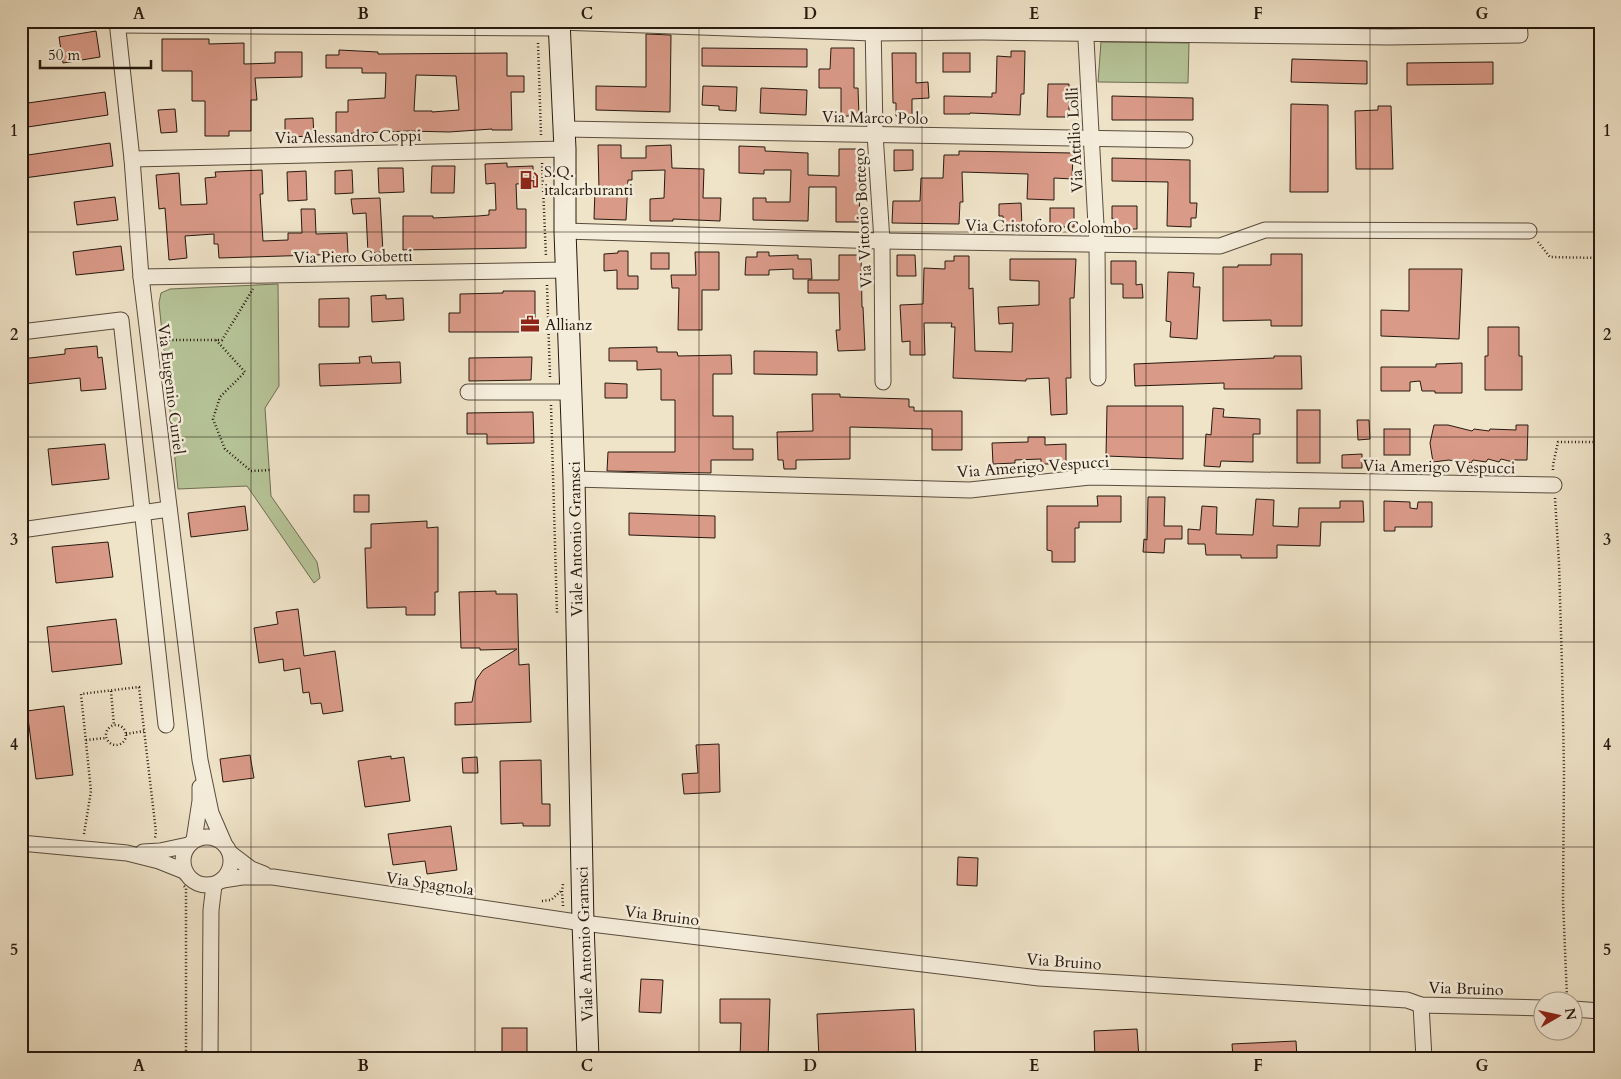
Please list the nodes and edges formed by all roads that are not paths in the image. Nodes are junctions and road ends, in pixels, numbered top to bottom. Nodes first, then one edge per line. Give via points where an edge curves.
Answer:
1 (1388, 21) edge
2 (117, 23) edge
3 (559, 24) edge
4 (983, 26) edge
5 (873, 27) edge
6 (1085, 27) edge
7 (1205, 28) edge
8 (1520, 28) edge
9 (1389, 37) junction
10 (875, 134) junction
11 (565, 139) junction
12 (1092, 139) junction
13 (1185, 140) dead end
14 (132, 159) junction
15 (565, 231) junction
16 (1529, 231) road end
17 (882, 241) junction
18 (1097, 244) junction
19 (556, 271) junction
20 (141, 277) junction
21 (146, 317) junction
22 (120, 320) junction
23 (21, 332) edge
24 (1098, 378) dead end
25 (884, 382) dead end
26 (468, 392) dead end
27 (561, 392) junction
28 (574, 479) junction
29 (1554, 485) road end
30 (169, 510) junction
31 (142, 513) junction
32 (21, 530) edge
33 (166, 725) dead end
34 (200, 760) junction
35 (191, 842) junction
36 (21, 843) edge
37 (227, 848) junction
38 (127, 853) junction
39 (273, 877) junction
40 (187, 879) junction
41 (218, 882) junction
42 (583, 923) junction
43 (210, 948) junction
44 (1421, 1005) junction
45 (1534, 1008) edge
46 (1584, 1010) edge
47 (1600, 1011) edge
48 (210, 1058) edge
49 (588, 1058) edge
50 (1424, 1058) edge

1 - 9 street
2 - 3 street via 537,28
2 - 14 street, Via Eugenio Curiel
3 - 5 street
3 - 11 street, Viale Antonio Gramsci
4 - 5 street
4 - 6 street
5 - 10 street, Via Vittorio Bottego
6 - 7 street
6 - 12 street, Via Attilio Lolli
7 - 9 street
8 - 9 street
10 - 11 street, Via Marco Polo
10 - 12 street, Via Marco Polo
10 - 17 street, Via Vittorio Bottego
11 - 14 street, Via Alessandro Coppi via 541,149
11 - 15 street, Viale Antonio Gramsci
12 - 13 street, Via Marco Polo
12 - 18 street, Via Attilio Lolli
14 - 20 street, Via Eugenio Curiel
15 - 17 street, Via Cristoforo Colombo
15 - 19 street, Viale Antonio Gramsci
16 - 18 street, Via Cristoforo Colombo via 1265,230 1220,246
17 - 18 street, Via Cristoforo Colombo
17 - 25 street, Via Vittorio Bottego
18 - 24 street, Via Attilio Lolli
19 - 20 street, Via Piero Gobetti
19 - 27 street, Viale Antonio Gramsci
20 - 21 street, Via Eugenio Curiel
21 - 22 street
21 - 30 street, Via Eugenio Curiel
22 - 23 street
22 - 31 street
26 - 27 street
27 - 28 street, Viale Antonio Gramsci
28 - 29 street, Via Amerigo Vespucci via 970,490 1090,477
28 - 42 street, Viale Antonio Gramsci
30 - 31 street
30 - 34 street, Via Eugenio Curiel
31 - 32 street
31 - 33 street
34 - 35 street, Via Eugenio Curiel via 200,801
34 - 37 street, Via Eugenio Curiel via 211,813
35 - 37 street via 210,837
35 - 38 street via 160,852
35 - 40 street via 182,857
36 - 38 street
37 - 39 street, Via Spagnola via 251,869
37 - 41 street via 230,868
38 - 40 street via 159,861
39 - 41 street, Via Spagnola via 242,877
39 - 42 street, Via Spagnola
40 - 41 street via 208,886
40 - 43 street via 202,903
41 - 43 street via 211,910
42 - 44 street, Via Bruino via 1039,978 1407,1000
42 - 49 street, Viale Antonio Gramsci
43 - 48 street
44 - 45 street, Via Bruino
44 - 50 street
46 - 47 street

